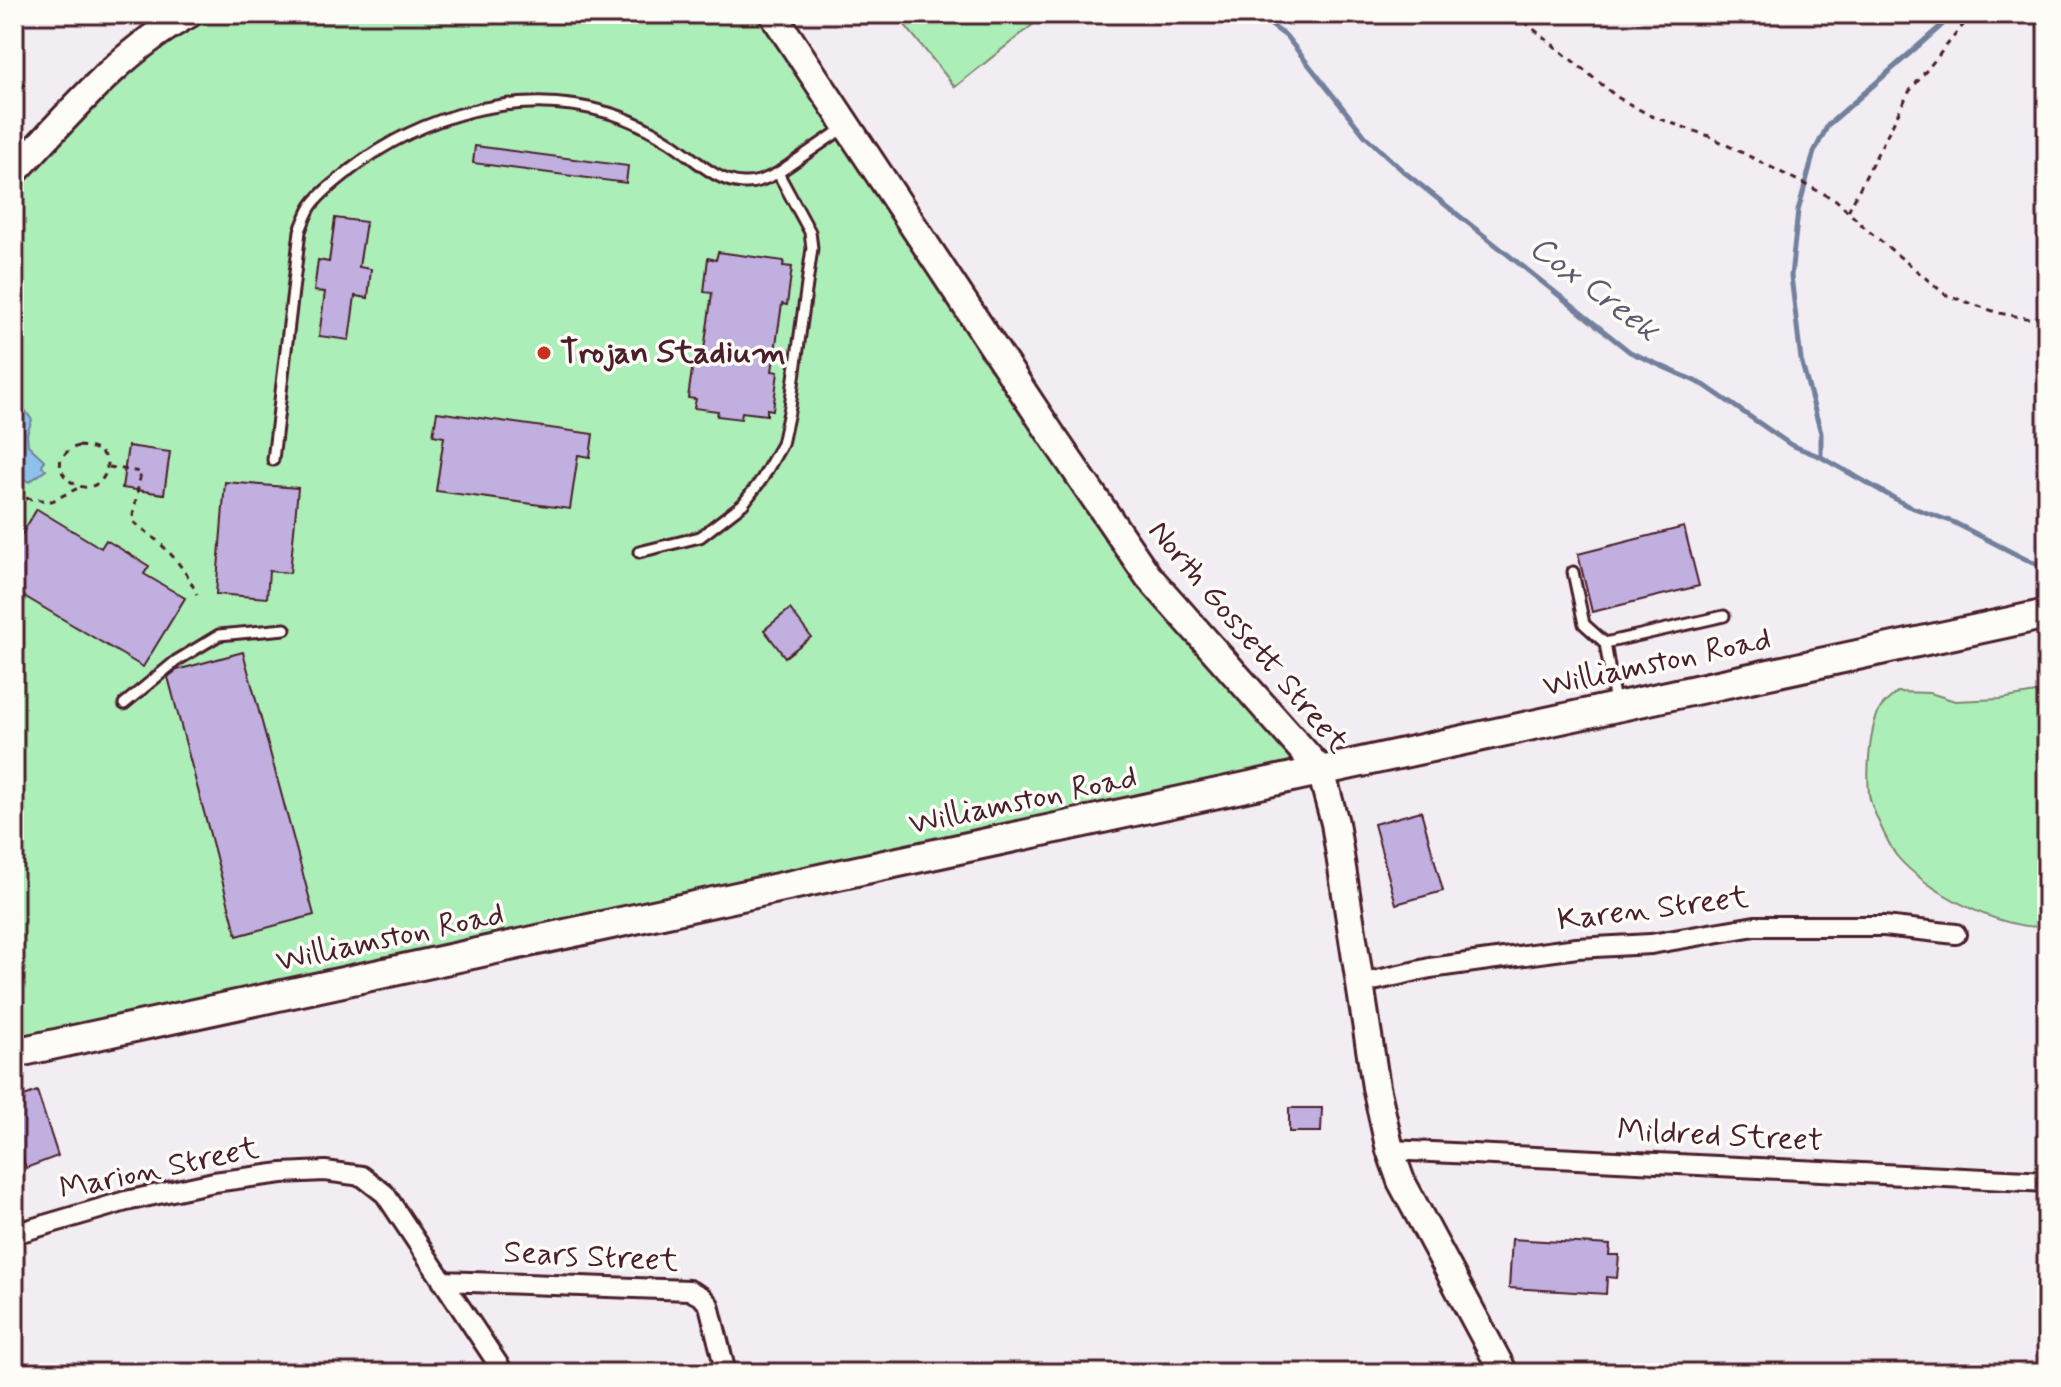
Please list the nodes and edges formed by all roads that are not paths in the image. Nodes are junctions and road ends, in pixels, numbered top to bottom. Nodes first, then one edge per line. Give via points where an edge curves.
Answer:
1 (189, 14) edge
2 (773, 14) edge
3 (846, 126) junction
4 (14, 172) edge
5 (778, 173) junction
6 (273, 460) dead end
7 (639, 552) dead end
8 (1573, 572) dead end
9 (2047, 614) edge
10 (1724, 616) dead end
11 (285, 629) dead end
12 (1605, 643) junction
13 (124, 704) dead end
14 (1616, 706) junction
15 (1321, 771) junction
16 (1956, 934) dead end
17 (1360, 984) junction
18 (14, 1053) edge
19 (1390, 1150) junction
20 (2047, 1182) edge
21 (14, 1234) edge
22 (442, 1281) junction
23 (504, 1373) edge
24 (726, 1373) edge
25 (1504, 1373) edge

1 - 4 street via 122,62
2 - 3 street, North Gossett Street
3 - 5 lane
3 - 15 street, North Gossett Street via 1148,576
5 - 6 lane via 743,184 715,174 641,125 556,102 472,111 403,135 338,180 311,206 300,231
5 - 7 lane via 810,232 812,248 782,444 743,504 720,524 700,537
8 - 12 lane via 1584,624
9 - 14 main road, Williamston Road
10 - 12 lane
11 - 13 lane via 219,635 176,661
12 - 14 lane
14 - 15 main road, Williamston Road
15 - 17 street, North Gossett Street via 1335,823
15 - 18 main road, Williamston Road
16 - 17 street, Karen Street via 1884,926 1755,926 1651,944 1577,948 1430,968
17 - 19 street, North Gossett Street
19 - 20 street, Mildred Street
19 - 25 street, North Gossett Street via 1401,1181
21 - 22 street, Marion Street via 214,1182 325,1171 362,1176 385,1194
22 - 23 street, Marion Street
22 - 24 street, Sears Street via 689,1290 709,1305

